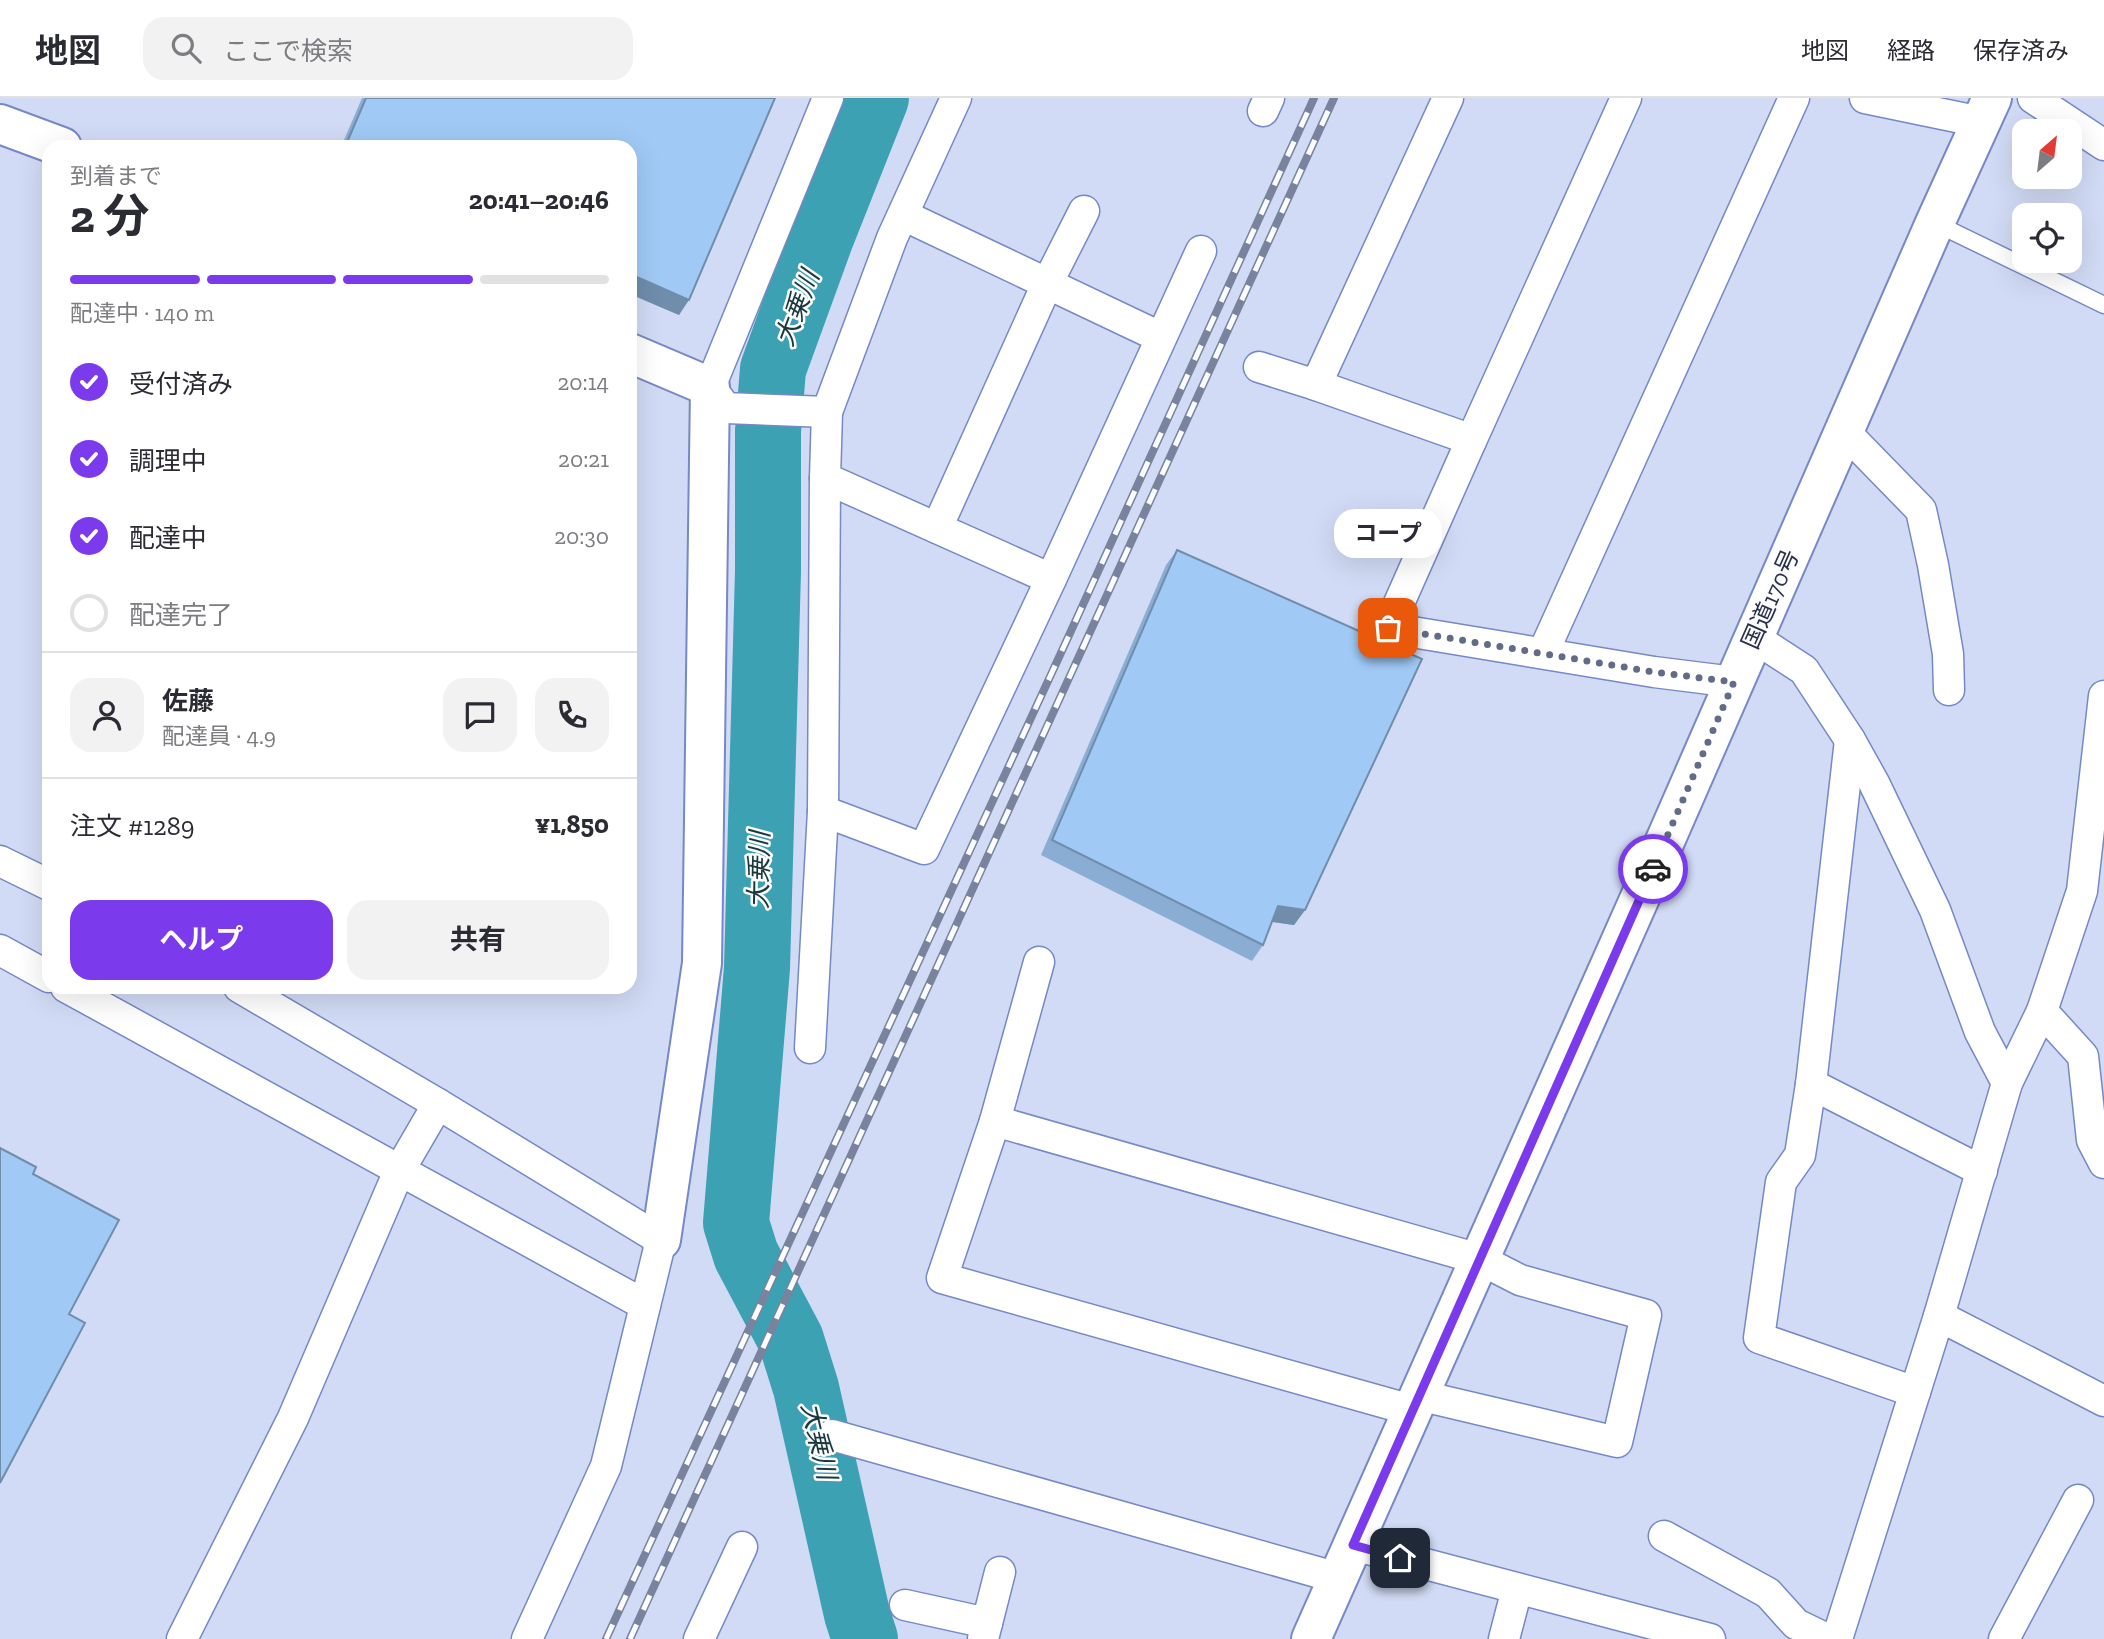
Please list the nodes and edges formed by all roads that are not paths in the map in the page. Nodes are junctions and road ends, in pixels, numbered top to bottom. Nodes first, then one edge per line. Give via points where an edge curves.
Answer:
1 (828, 98) edge
2 (956, 98) edge
3 (1448, 98) edge
4 (1626, 98) edge
5 (1794, 98) edge
6 (1865, 98) edge
7 (2033, 98) edge
8 (1987, 110) edge
9 (0, 124) edge
10 (43, 140) edge
11 (2104, 145) edge
12 (1084, 211) dead end
13 (903, 215) junction
14 (1935, 223) junction
15 (1201, 251) dead end
16 (1047, 284) junction
17 (2104, 304) edge
18 (1160, 338) junction
19 (637, 357) edge
20 (1259, 368) dead end
21 (1316, 384) junction
22 (718, 398) junction
23 (817, 411) junction
24 (1844, 430) junction
25 (1471, 442) junction
26 (825, 478) junction
27 (937, 528) junction
28 (1051, 579) junction
29 (1753, 637) junction
30 (1543, 653) junction
31 (1734, 682) junction
32 (1949, 690) dead end
33 (2104, 696) edge
34 (1850, 740) junction
35 (823, 811) junction
36 (0, 861) edge
37 (42, 882) edge
38 (0, 950) edge
39 (1039, 962) dead end
40 (42, 973) edge
41 (79, 994) edge
42 (251, 994) edge
43 (2042, 1011) junction
44 (810, 1048) dead end
45 (2093, 1057) edge
46 (2007, 1083) junction
47 (1811, 1084) junction
48 (438, 1104) junction
49 (995, 1121) junction
50 (2104, 1163) edge
51 (399, 1171) junction
52 (1982, 1171) junction
53 (661, 1240) junction
54 (1479, 1259) junction
55 (645, 1305) junction
56 (1939, 1315) junction
57 (1915, 1392) junction
58 (2104, 1401) edge
59 (1415, 1403) junction
60 (832, 1434) dead end
61 (2078, 1500) dead end
62 (1664, 1536) dead end
63 (742, 1547) dead end
64 (1346, 1561) junction
65 (1000, 1572) dead end
66 (1517, 1589) junction
67 (905, 1605) dead end
68 (985, 1631) edge
69 (1670, 1634) edge
70 (182, 1639) edge
71 (527, 1639) edge
72 (699, 1639) edge
73 (1311, 1639) edge
74 (1504, 1639) edge
75 (1710, 1639) edge
76 (1827, 1639) edge
77 (1837, 1639) edge
78 (2004, 1639) edge

1 - 22 street
2 - 13 street
3 - 21 street
4 - 25 street
5 - 30 street
6 - 8 street
7 - 11 street
8 - 14 main road, 国道170号
9 - 10 main road
12 - 16 street
13 - 16 street
13 - 23 street
14 - 17 lane
14 - 24 main road, 国道170号
15 - 18 street
16 - 18 street
16 - 27 street
18 - 28 street
19 - 22 main road
20 - 21 street
21 - 25 street
22 - 23 street
22 - 53 main road via 702,963
23 - 26 street
24 - 29 main road, 国道170号
24 - 32 street via 1921,510 1946,642
25 - 30 street via 1388,628
26 - 27 street
26 - 35 street
27 - 28 street
28 - 35 street via 924,849
29 - 31 main road, 国道170号
29 - 34 street via 1804,670
30 - 31 street
31 - 54 main road, 国道170号
33 - 43 street via 2082,891
34 - 46 street via 1935,910 1980,1032
34 - 47 street
35 - 44 street
36 - 37 street
38 - 40 street
39 - 49 street
41 - 51 street
42 - 48 street
43 - 45 street
43 - 46 street
45 - 50 street via 2092,1140
46 - 52 street
47 - 52 street
47 - 57 street via 1800,1155 1781,1182 1759,1338
48 - 51 street
48 - 53 street
49 - 54 street
49 - 59 street via 943,1278
51 - 55 street
51 - 70 street via 293,1418
52 - 56 street
53 - 55 street
54 - 59 main road, 国道170号
54 - 59 street via 1520,1280 1646,1315 1617,1442
55 - 71 street via 606,1466
56 - 57 street
56 - 58 street
57 - 77 street
59 - 64 main road, 国道170号
60 - 64 street
61 - 78 street
62 - 76 street via 1768,1593 1796,1625
63 - 72 street
64 - 66 street
64 - 73 main road, 国道170号
65 - 68 street
66 - 69 street
66 - 74 street
67 - 68 street
69 - 75 street

